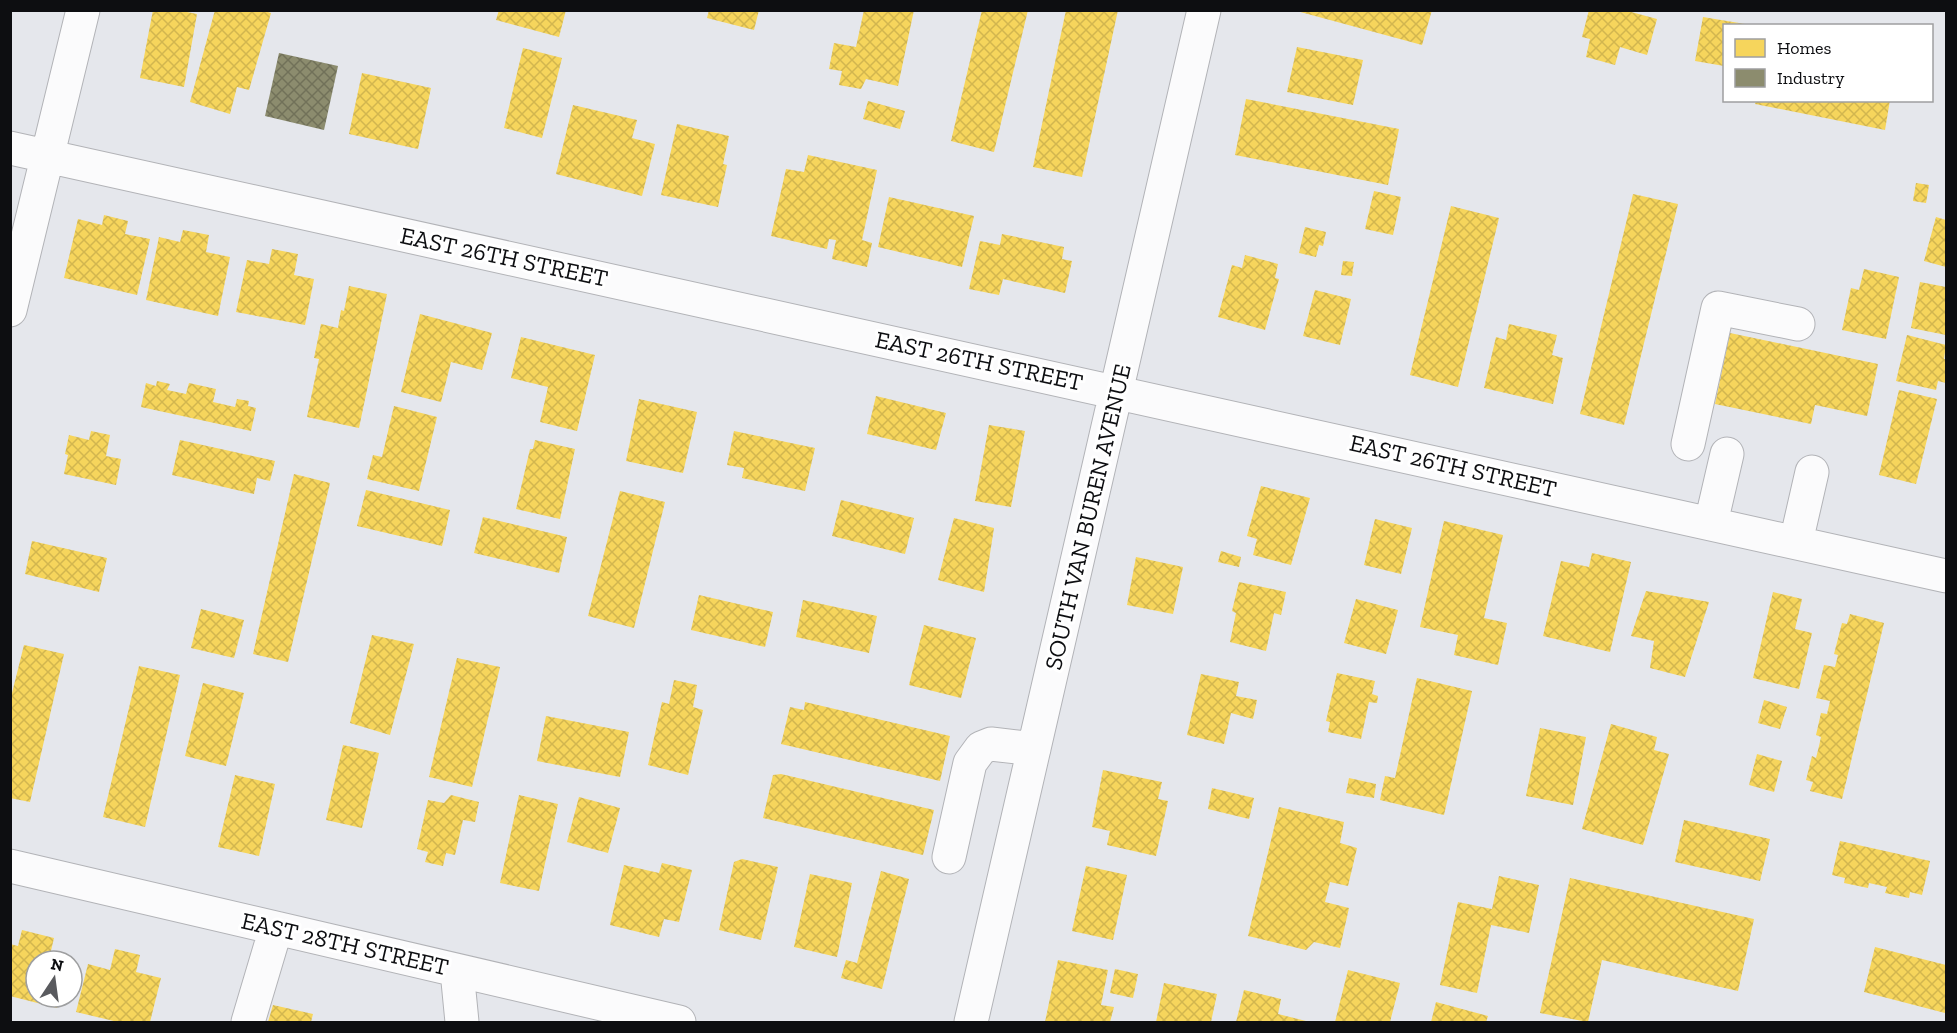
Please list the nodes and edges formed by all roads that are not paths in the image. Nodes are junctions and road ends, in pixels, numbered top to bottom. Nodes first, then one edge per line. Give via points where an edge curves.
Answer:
1 (83, 10) edge
2 (1204, 10) edge
3 (10, 148) edge
4 (47, 156) junction
5 (10, 310) edge
6 (1798, 324) dead end
7 (1117, 391) junction
8 (1688, 444) dead end
9 (1728, 454) dead end
10 (1812, 472) dead end
11 (1711, 523) junction
12 (1796, 542) junction
13 (1947, 576) edge
14 (1035, 749) junction
15 (949, 857) dead end
16 (10, 866) edge
17 (276, 928) junction
18 (457, 970) junction
19 (249, 1023) edge
20 (462, 1023) edge
21 (679, 1023) edge
22 (971, 1023) edge

1 - 4 street
2 - 7 street, SOUTH VAN BUREN AVENUE
3 - 4 street, EAST 26TH STREET
4 - 5 street
4 - 7 street, EAST 26TH STREET
6 - 8 street via 1718,308
7 - 11 street, EAST 26TH STREET
7 - 14 street, SOUTH VAN BUREN AVENUE
9 - 11 street
10 - 12 street
11 - 12 street, EAST 26TH STREET
12 - 13 street, EAST 26TH STREET
14 - 15 street via 991,744 981,748 970,763
14 - 22 street, SOUTH VAN BUREN AVENUE
16 - 17 street, EAST 28TH STREET
17 - 18 street, EAST 28TH STREET
17 - 19 street
18 - 20 street
18 - 21 street, EAST 28TH STREET

